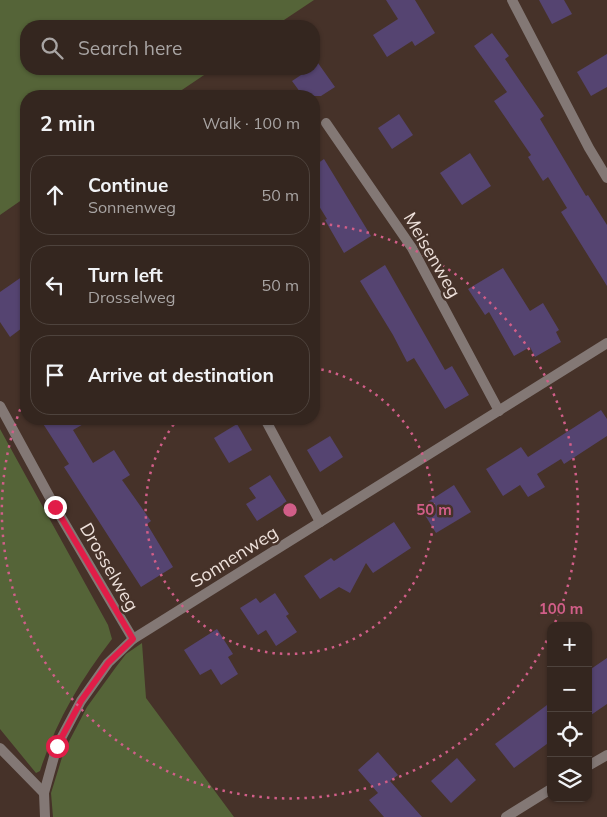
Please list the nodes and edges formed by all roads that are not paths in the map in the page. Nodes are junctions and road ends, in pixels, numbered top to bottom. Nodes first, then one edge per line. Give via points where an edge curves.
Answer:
1 (512, 0) edge
2 (326, 123) dead end
3 (607, 178) edge
4 (607, 343) edge
5 (0, 406) edge
6 (499, 411) junction
7 (268, 425) edge
8 (320, 522) junction
9 (133, 639) junction
10 (0, 748) edge
11 (607, 755) edge
12 (592, 764) edge
13 (547, 791) edge
14 (44, 793) junction
15 (45, 817) edge
16 (506, 817) edge

1 - 3 street
2 - 6 street, Meisenweg via 412,248
4 - 6 street, Sonnenweg
5 - 9 street, Drosselweg
6 - 8 street, Sonnenweg
7 - 8 street
8 - 9 street, Sonnenweg
9 - 14 street, Sonnenweg via 108,663 81,701 57,746
10 - 14 street
11 - 12 street
13 - 16 street
14 - 15 street, Sonnenweg

